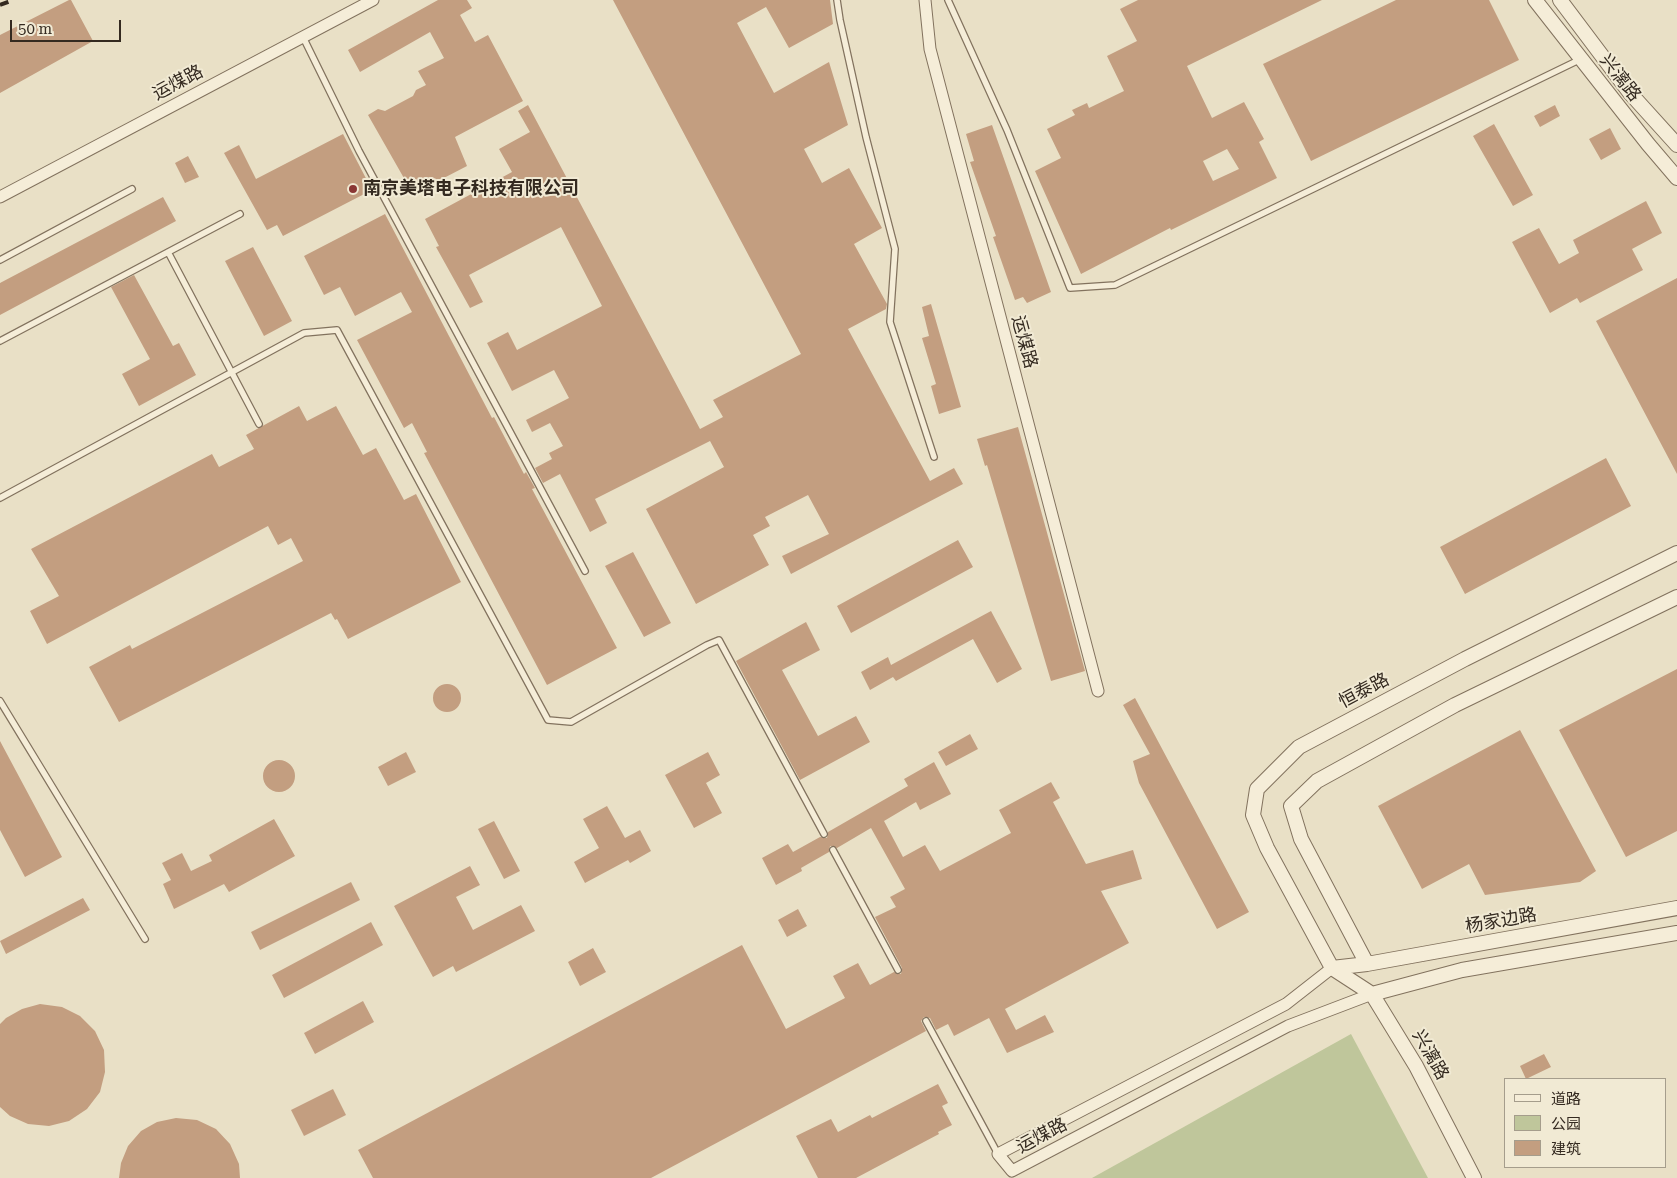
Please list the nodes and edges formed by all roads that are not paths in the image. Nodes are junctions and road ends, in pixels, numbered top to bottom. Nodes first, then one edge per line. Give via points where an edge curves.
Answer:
1 (373, 0) edge
2 (838, 0) edge
3 (925, 0) edge
4 (948, 0) edge
5 (1536, 0) edge
6 (1560, 0) edge
7 (303, 37) junction
8 (1581, 59) junction
9 (1677, 145) edge
10 (1677, 178) edge
11 (132, 189) dead end
12 (0, 197) edge
13 (240, 214) dead end
14 (168, 252) junction
15 (0, 260) edge
16 (0, 341) edge
17 (232, 372) junction
18 (259, 424) dead end
19 (934, 457) dead end
20 (0, 498) edge
21 (1677, 553) edge
22 (585, 571) dead end
23 (1677, 596) edge
24 (1098, 692) dead end
25 (0, 701) edge
26 (824, 834) dead end
27 (833, 850) dead end
28 (1677, 908) edge
29 (1677, 933) edge
30 (145, 939) dead end
31 (1368, 964) junction
32 (1332, 968) junction
33 (898, 970) dead end
34 (1372, 994) junction
35 (926, 1021) dead end
36 (998, 1154) junction
37 (1474, 1178) edge

1 - 7 street, 运煤路
2 - 19 lane via 866,137 895,249 890,322
3 - 24 street, 运煤路 via 930,48
4 - 8 lane via 1007,130 1070,288 1115,285
5 - 8 street, 兴漓路
6 - 9 street, 兴漓路 via 1630,93
7 - 12 street, 运煤路
7 - 22 lane via 359,151
8 - 10 street, 兴漓路
11 - 15 lane
13 - 14 lane
14 - 16 lane
14 - 17 lane
17 - 18 lane
17 - 20 lane
17 - 26 lane via 304,333 337,330 548,720 571,722 719,640
21 - 32 street, 恒泰路 via 1465,659 1300,748 1257,789 1253,815 1263,840
23 - 31 street via 1455,705 1317,781 1291,806 1302,839
25 - 30 lane
27 - 33 lane
28 - 31 street, 杨家边路
29 - 34 street via 1462,970
31 - 32 street, 杨家边路
32 - 34 street, 兴漓路
32 - 36 street, 运煤路 via 1286,1004
34 - 36 street, 运煤路 via 1288,1026 1012,1171
34 - 37 street, 兴漓路 via 1416,1066
35 - 36 lane

